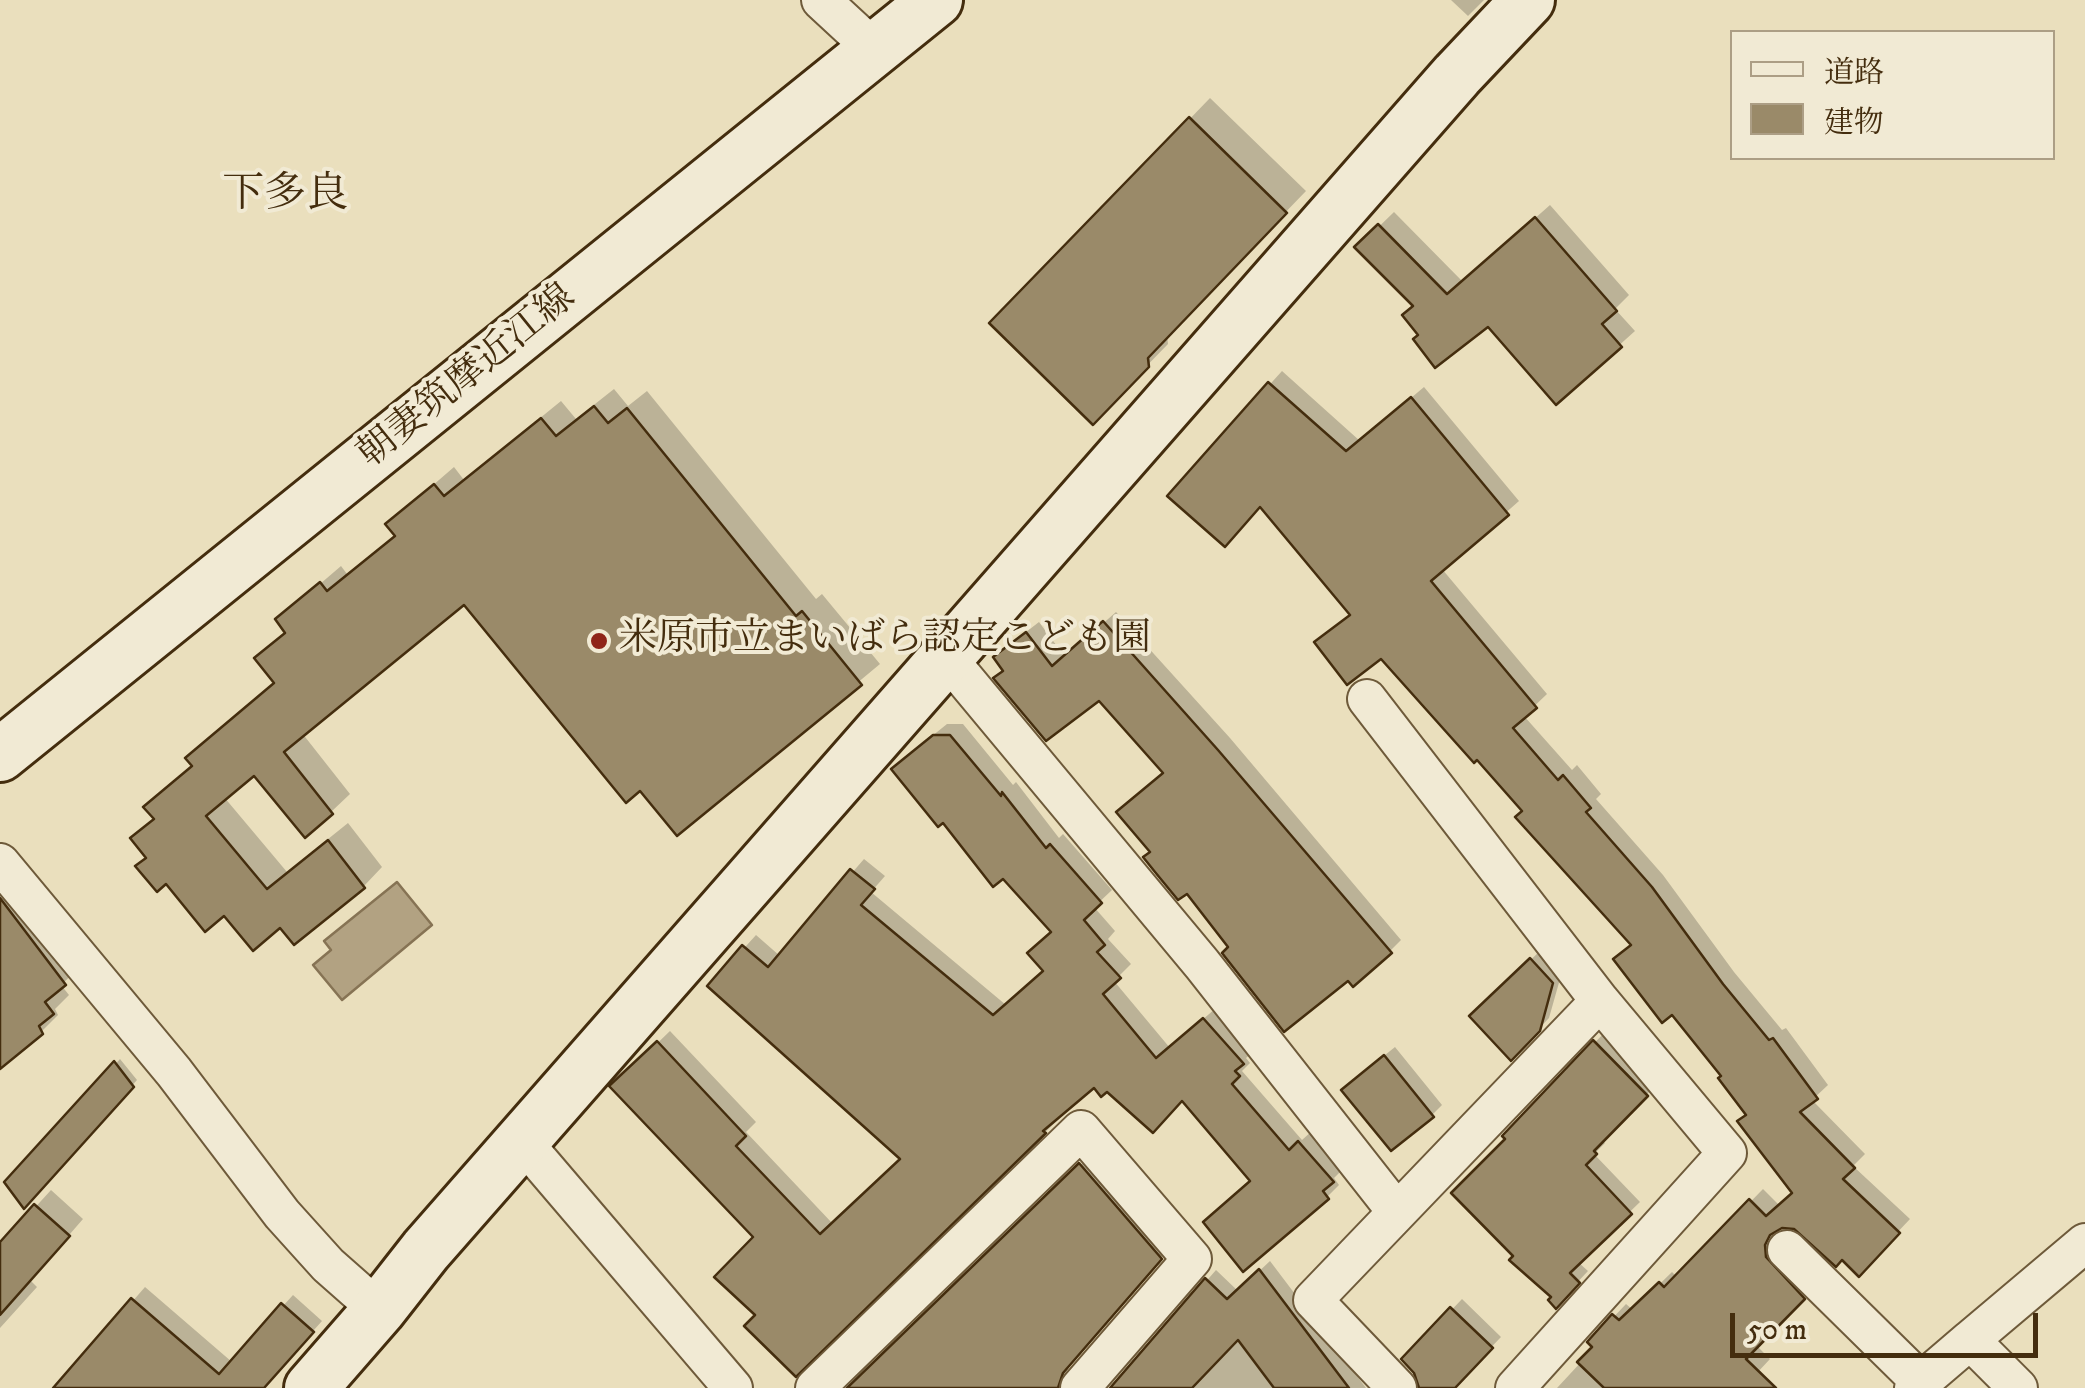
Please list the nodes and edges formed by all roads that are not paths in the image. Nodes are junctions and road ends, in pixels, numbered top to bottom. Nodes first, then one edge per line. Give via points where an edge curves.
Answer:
1 (821, 0) edge
2 (936, 0) edge
3 (1528, 0) edge
4 (875, 50) junction
5 (948, 659) junction
6 (1367, 699) dead end
7 (0, 755) edge
8 (0, 862) edge
9 (1600, 1001) junction
10 (522, 1142) junction
11 (1397, 1212) junction
12 (2085, 1243) edge
13 (1787, 1250) dead end
14 (379, 1310) junction
15 (1970, 1340) junction
16 (1918, 1385) edge
17 (311, 1388) edge
18 (733, 1388) edge
19 (815, 1388) edge
20 (1080, 1388) edge
21 (1397, 1388) edge
22 (1515, 1388) edge
23 (2018, 1388) edge

1 - 4 street
2 - 4 street, 朝妻筑摩近江線
3 - 5 street
4 - 7 street, 朝妻筑摩近江線
5 - 10 street
5 - 11 street
6 - 9 street
8 - 14 street via 282,1214
9 - 11 street
9 - 22 street via 1727,1154
10 - 14 street
10 - 18 street
11 - 21 street via 1313,1300
12 - 15 street
13 - 16 street
14 - 17 street
15 - 16 street
15 - 23 street
19 - 20 street via 1082,1130 1192,1259

